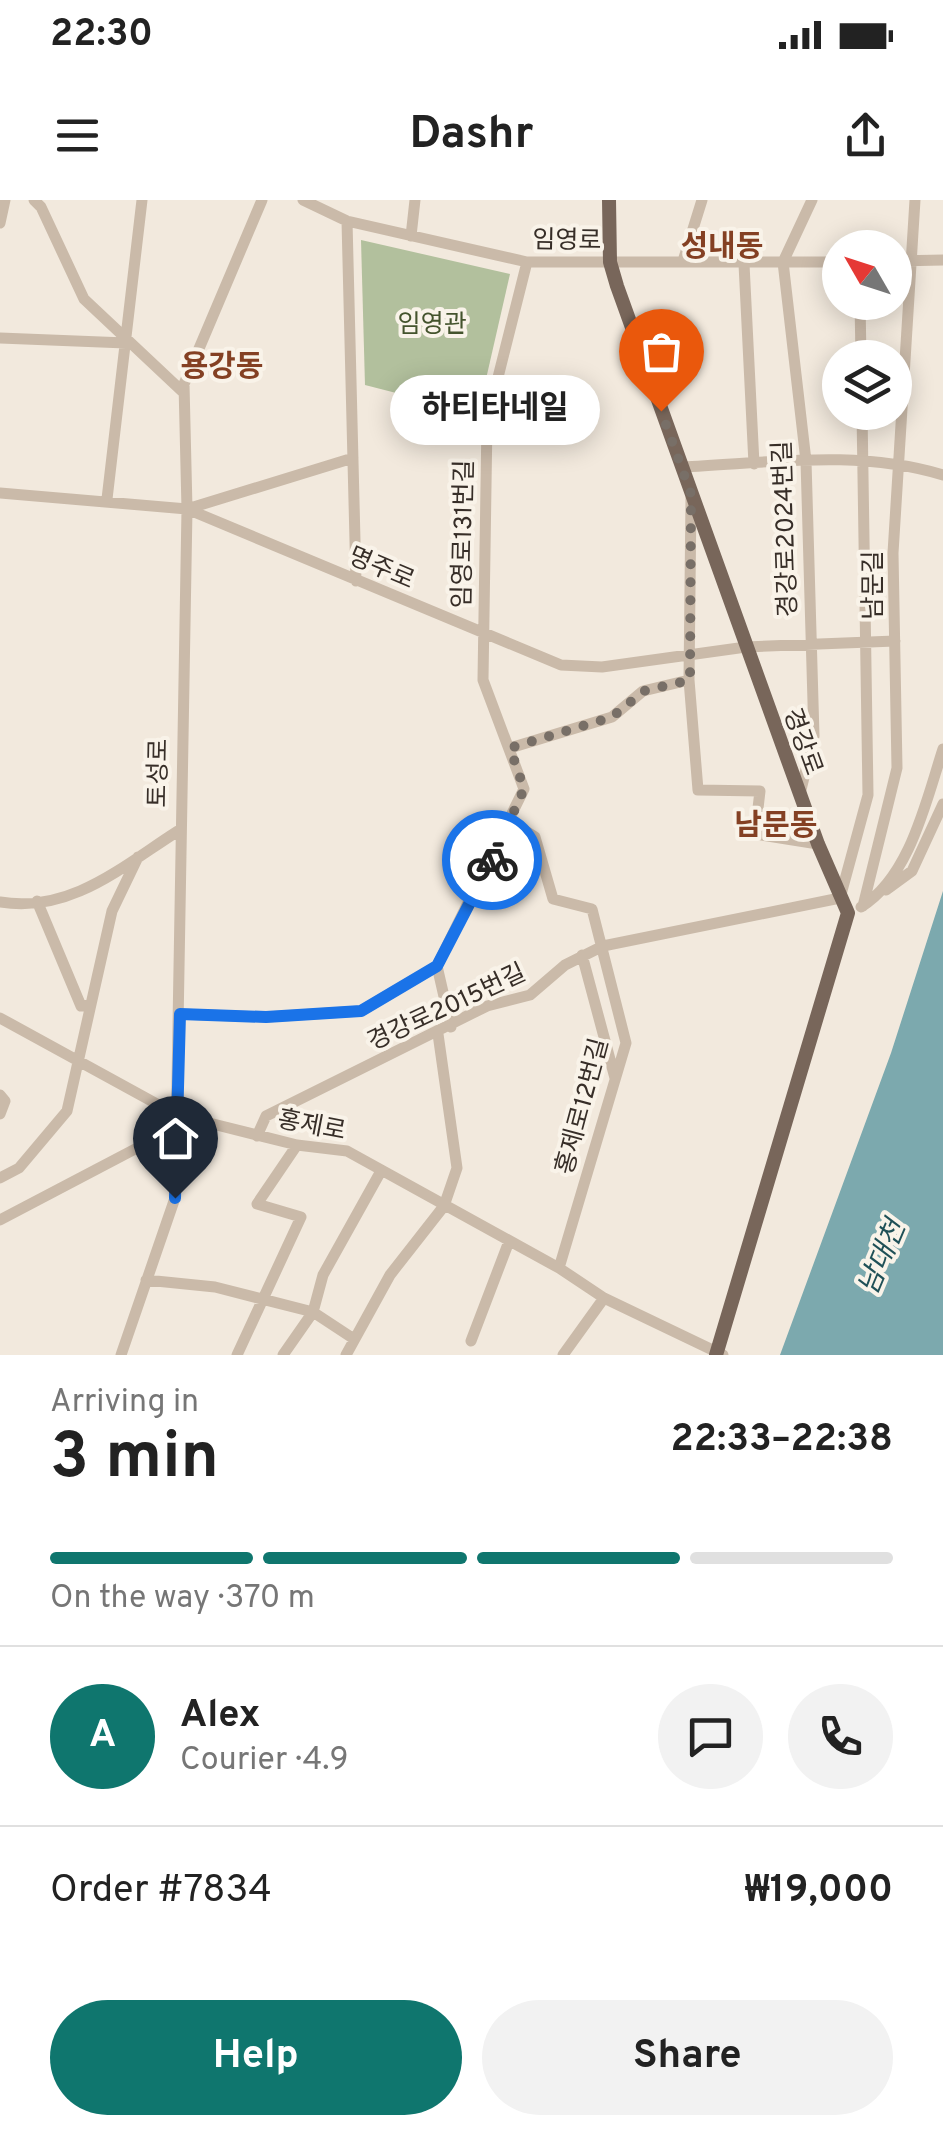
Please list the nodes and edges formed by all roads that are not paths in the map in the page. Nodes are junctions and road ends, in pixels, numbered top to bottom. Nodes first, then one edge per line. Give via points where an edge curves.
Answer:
1 (6, 200) edge
2 (34, 200) edge
3 (142, 200) edge
4 (262, 200) edge
5 (303, 200) edge
6 (415, 200) edge
7 (608, 200) edge
8 (702, 200) edge
9 (812, 200) edge
10 (916, 200) edge
11 (347, 221) junction
12 (0, 223) edge
13 (411, 236) junction
14 (912, 249) edge
15 (943, 260) edge
16 (683, 261) junction
17 (912, 261) edge
18 (527, 262) junction
19 (610, 262) junction
20 (784, 262) junction
21 (822, 262) edge
22 (744, 264) junction
23 (908, 320) edge
24 (0, 338) edge
25 (126, 343) junction
26 (184, 393) junction
27 (862, 430) edge
28 (862, 457) junction
29 (353, 458) junction
30 (806, 461) junction
31 (900, 462) junction
32 (754, 464) junction
33 (682, 467) junction
34 (943, 476) edge
35 (0, 494) edge
36 (691, 494) junction
37 (106, 499) junction
38 (186, 509) junction
39 (356, 580) junction
40 (483, 633) junction
41 (895, 641) junction
42 (865, 645) junction
43 (746, 646) junction
44 (812, 647) junction
45 (690, 655) junction
46 (690, 680) junction
47 (510, 748) junction
48 (943, 749) edge
49 (800, 794) junction
50 (943, 804) edge
51 (511, 822) junction
52 (178, 831) junction
53 (818, 844) junction
54 (138, 857) junction
55 (882, 893) junction
56 (840, 898) junction
57 (38, 901) junction
58 (0, 902) edge
59 (863, 906) junction
60 (848, 913) junction
61 (603, 946) junction
62 (582, 956) junction
63 (437, 966) junction
64 (90, 1005) junction
65 (180, 1014) junction
66 (0, 1018) edge
67 (450, 1027) junction
68 (438, 1034) junction
69 (76, 1061) junction
70 (615, 1078) junction
71 (0, 1095) edge
72 (0, 1114) edge
73 (177, 1114) junction
74 (257, 1136) junction
75 (296, 1145) junction
76 (381, 1171) junction
77 (0, 1178) edge
78 (444, 1206) junction
79 (0, 1220) edge
80 (508, 1244) junction
81 (560, 1268) junction
82 (146, 1280) junction
83 (604, 1298) junction
84 (263, 1300) junction
85 (313, 1312) junction
86 (354, 1339) junction
87 (471, 1341) dead end
88 (719, 1354) edge
89 (121, 1355) edge
90 (237, 1355) edge
91 (282, 1355) edge
92 (346, 1355) edge
93 (563, 1355) edge

1 - 12 street
2 - 25 street via 84,299
3 - 25 street
4 - 26 street, 토성로
5 - 11 street, 임영로
6 - 13 street
7 - 19 main road, 경강로
8 - 16 street
9 - 20 street
10 - 14 street, 남문길
11 - 13 street, 임영로
11 - 29 street
13 - 18 street, 임영로
15 - 17 street
16 - 19 street, 임영로
16 - 22 street, 임영로
18 - 19 street, 임영로
18 - 40 street, 임영로131번길 via 488,421
19 - 33 main road, 경강로
20 - 21 street, 임영로
20 - 22 street, 임영로
20 - 30 street, 경강로2024번길
22 - 32 street
23 - 31 street, 남문길
24 - 25 street
25 - 26 street
25 - 37 street
26 - 38 street, 토성로
27 - 28 street
28 - 30 street
28 - 31 street
28 - 42 street
29 - 38 street
29 - 39 street
30 - 32 street
30 - 44 street, 경강로2024번길
31 - 34 street
31 - 41 street, 남문길
32 - 33 street
33 - 36 main road, 경강로
35 - 37 street, 명주로
36 - 43 main road, 경강로
36 - 45 street
37 - 38 street, 명주로
38 - 39 street, 명주로
38 - 52 street, 토성로
39 - 40 street, 명주로
40 - 45 street, 명주로 via 561,665 602,668
40 - 47 street, 임영로131번길 via 483,680
41 - 42 street, 명주로
41 - 59 street, 남문길 via 897,768
42 - 44 street, 명주로
42 - 56 street via 868,796
43 - 44 street, 명주로
43 - 45 street, 명주로
43 - 49 main road, 경강로
44 - 49 street, 경강로2024번길 via 814,736
45 - 46 street
46 - 47 street via 644,691 612,717
46 - 53 street via 698,790 760,791 756,834
47 - 51 street, 임영로131번길 via 524,789
48 - 55 street via 911,838
49 - 53 main road, 경강로
50 - 55 street via 912,871
51 - 61 street, 홍제로12번길 via 536,837 553,899 592,908
51 - 63 street, 임영로131번길
52 - 54 street
52 - 65 street, 토성로
53 - 56 main road, 경강로
54 - 57 street via 88,892
54 - 64 street via 112,911
55 - 59 street
56 - 60 main road, 경강로
56 - 61 street, 경강로2015번길
57 - 58 street
57 - 64 street via 82,1007
59 - 60 street
60 - 88 main road
61 - 62 street, 경강로2015번길
61 - 70 street, 홍제로12번길 via 626,1043
62 - 67 street, 경강로2015번길 via 530,995 487,1006
62 - 70 street
63 - 65 street via 361,1011
63 - 67 street
64 - 69 street
65 - 73 street, 토성로
66 - 69 street, 홍제로
67 - 68 street, 경강로2015번길
68 - 74 street, 경강로2015번길 via 266,1116
68 - 78 street via 457,1168
69 - 73 street, 홍제로
69 - 77 street via 67,1111 19,1168
70 - 81 street, 홍제로12번길
71 - 72 street
73 - 74 street, 홍제로
73 - 79 street via 158,1137
73 - 82 street, 토성로 via 175,1198
74 - 75 street, 홍제로
75 - 76 street, 홍제로 via 347,1152
75 - 84 street via 258,1204 301,1217
76 - 78 street, 홍제로
76 - 85 street via 323,1275
78 - 80 street, 홍제로
78 - 86 street via 390,1274
80 - 81 street, 홍제로
80 - 87 street
81 - 83 street, 홍제로
82 - 84 street
82 - 89 street, 토성로
83 - 88 street, 홍제로
83 - 93 street
84 - 85 street
84 - 90 street
85 - 86 street
85 - 91 street
86 - 92 street

